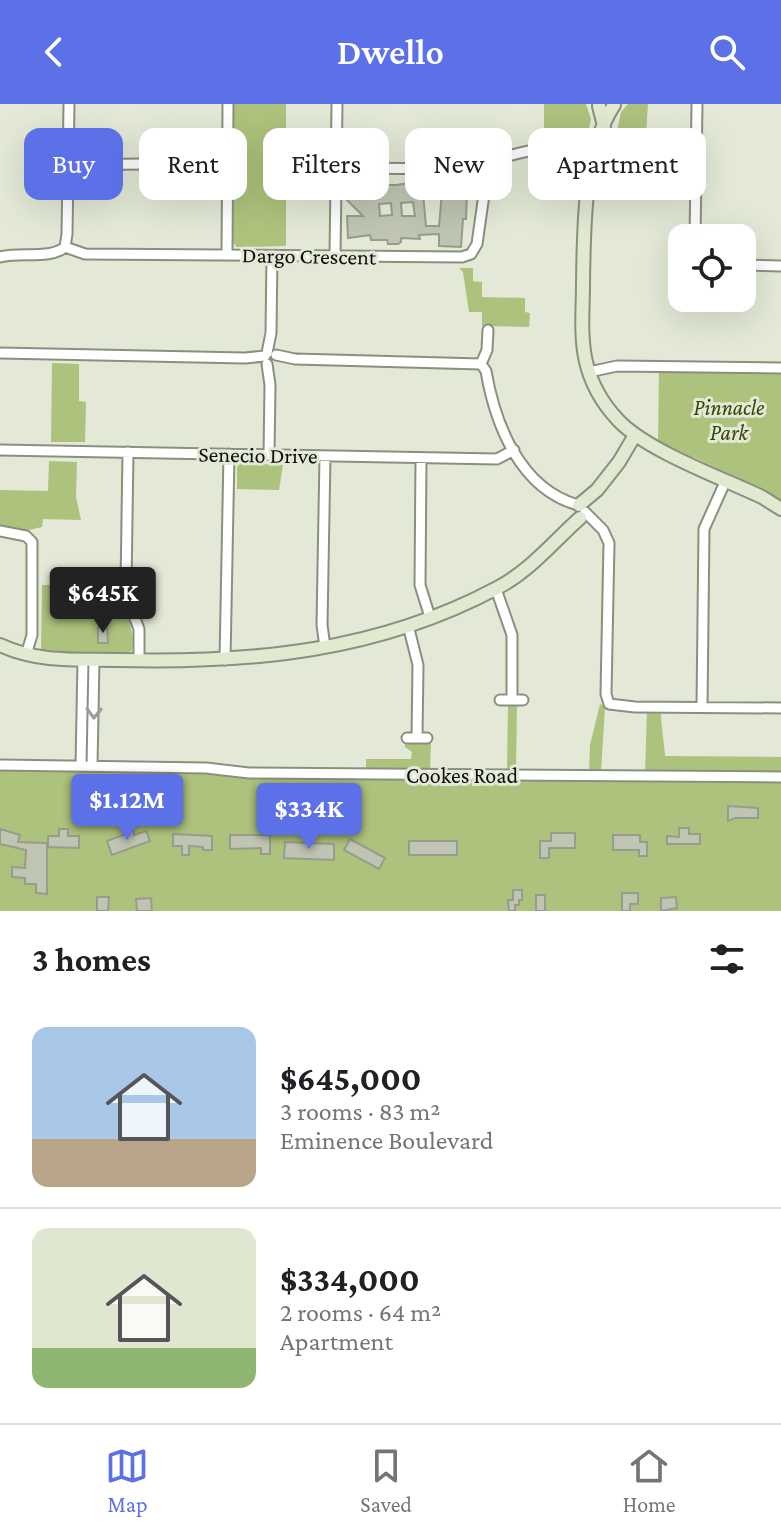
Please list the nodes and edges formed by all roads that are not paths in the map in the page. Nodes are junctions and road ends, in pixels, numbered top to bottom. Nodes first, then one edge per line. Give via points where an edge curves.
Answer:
1 (69, 104) edge
2 (228, 104) edge
3 (337, 104) edge
4 (615, 104) edge
5 (697, 104) edge
6 (598, 105) edge
7 (604, 126) joint
8 (69, 128) edge
9 (337, 128) edge
10 (67, 200) edge
11 (336, 200) edge
12 (483, 200) edge
13 (586, 200) edge
14 (695, 224) edge
15 (65, 247) junction
16 (227, 255) junction
17 (272, 256) junction
18 (335, 256) junction
19 (0, 257) edge
20 (756, 265) edge
21 (781, 266) edge
22 (488, 330) dead end
23 (0, 353) edge
24 (271, 358) junction
25 (481, 364) junction
26 (781, 368) edge
27 (589, 372) junction
28 (638, 437) junction
29 (0, 450) edge
30 (514, 450) junction
31 (128, 452) junction
32 (229, 454) junction
33 (269, 455) junction
34 (325, 456) junction
35 (421, 458) junction
36 (726, 480) junction
37 (781, 509) edge
38 (579, 512) junction
39 (0, 531) edge
40 (496, 589) junction
41 (430, 617) junction
42 (408, 625) junction
43 (0, 645) edge
44 (325, 647) junction
45 (26, 655) junction
46 (89, 660) junction
47 (225, 660) junction
48 (139, 661) junction
49 (500, 700) dead end
50 (512, 700) junction
51 (523, 700) dead end
52 (702, 707) junction
53 (781, 708) edge
54 (417, 738) dead end
55 (0, 765) edge
56 (81, 766) junction
57 (92, 766) junction
58 (781, 777) edge

1 - 8 street
2 - 16 street
3 - 9 street
4 - 6 street
4 - 7 street
5 - 14 street
6 - 7 street
10 - 15 street
11 - 18 street
12 - 18 street, Dargo Crescent via 471,254
13 - 27 street via 582,334
15 - 16 street, Dargo Crescent via 85,254
15 - 19 street, Dargo Crescent via 56,253
16 - 17 street, Dargo Crescent
17 - 18 street, Dargo Crescent
17 - 24 street
20 - 21 street
22 - 25 street
23 - 24 street
24 - 25 street
24 - 33 street
25 - 30 street via 499,424
26 - 27 street via 617,366
27 - 28 street via 609,409
28 - 36 street
28 - 38 street
29 - 31 street, Senecio Drive
30 - 35 street, Senecio Drive via 497,459
30 - 38 street via 534,478
31 - 32 street, Senecio Drive
31 - 48 street via 126,586 139,629
32 - 33 street, Senecio Drive
32 - 47 street
33 - 34 street, Senecio Drive
34 - 35 street, Senecio Drive
34 - 44 street
35 - 41 street via 419,578
36 - 37 street
36 - 52 street via 704,529
38 - 40 street via 531,565
38 - 52 street via 600,527 609,543 607,701 617,706
39 - 45 street via 32,542 32,635
40 - 41 street
40 - 50 street via 512,635
41 - 42 street
42 - 44 street
42 - 54 street via 418,665
43 - 45 street
44 - 47 street
45 - 46 street
46 - 48 street
46 - 56 street
46 -> 57 street
47 - 48 street
49 - 50 street
50 - 51 street
52 - 53 street
55 - 56 street, Cookes Road
56 - 57 street, Cookes Road
57 - 58 street, Cookes Road via 259,774

